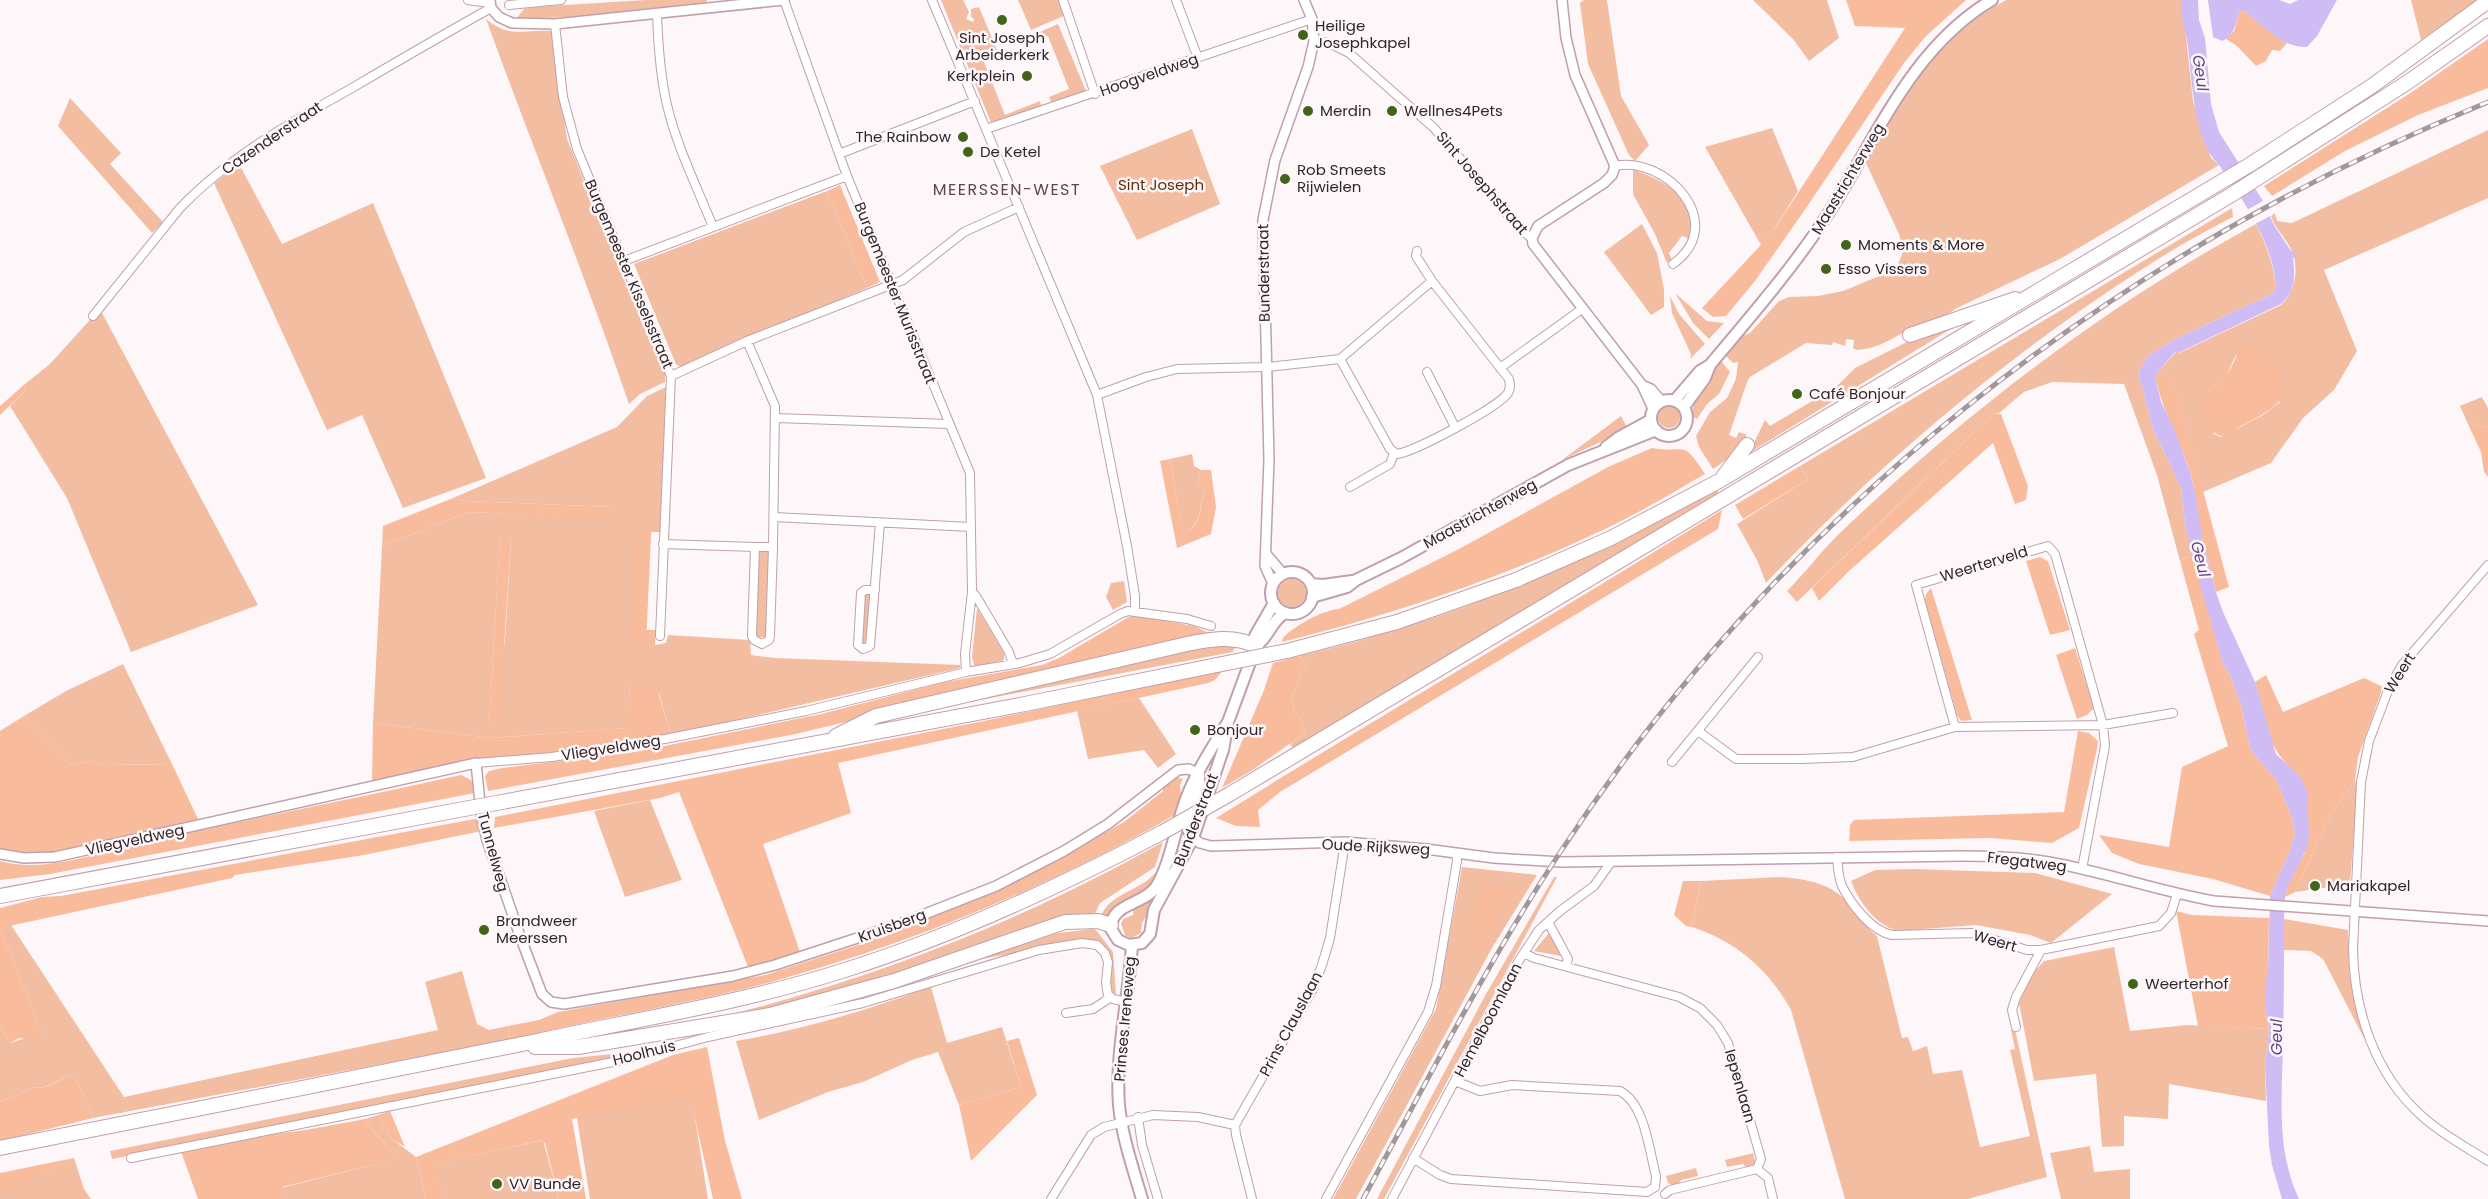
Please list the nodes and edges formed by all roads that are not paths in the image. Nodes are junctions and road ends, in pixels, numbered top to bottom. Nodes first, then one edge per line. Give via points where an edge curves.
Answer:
1 (468, 0) edge
2 (561, 0) edge
3 (784, 0) edge
4 (932, 0) edge
5 (1063, 0) edge
6 (1176, 0) edge
7 (1304, 0) edge
8 (1562, 0) edge
9 (1992, 0) edge
10 (2488, 1) edge
11 (715, 3) edge
12 (490, 4) edge
13 (509, 5) dead end
14 (657, 13) junction
15 (1312, 19) junction
16 (555, 24) junction
17 (2488, 26) edge
18 (1314, 41) junction
19 (1198, 58) junction
20 (1095, 93) junction
21 (975, 101) junction
22 (986, 129) junction
23 (839, 154) junction
24 (1615, 166) junction
25 (847, 176) junction
26 (1019, 207) junction
27 (713, 227) junction
28 (1532, 238) junction
29 (1418, 251) dead end
30 (624, 261) junction
31 (1674, 264) dead end
32 (1432, 281) junction
33 (892, 285) junction
34 (2037, 292) junction
35 (1582, 309) junction
36 (93, 316) dead end
37 (1910, 335) dead end
38 (747, 341) junction
39 (1340, 359) junction
40 (1266, 367) junction
41 (1500, 368) junction
42 (1427, 372) dead end
43 (671, 376) junction
44 (1097, 395) junction
45 (1680, 404) junction
46 (1657, 405) junction
47 (776, 418) junction
48 (949, 424) junction
49 (1653, 425) junction
50 (1455, 427) junction
51 (1747, 445) dead end
52 (1394, 453) junction
53 (1719, 481) junction
54 (1350, 487) dead end
55 (774, 517) junction
56 (880, 523) junction
57 (971, 527) junction
58 (663, 544) junction
59 (755, 547) junction
60 (773, 548) junction
61 (1266, 554) junction
62 (2488, 565) edge
63 (1283, 574) junction
64 (1356, 580) junction
65 (1273, 584) junction
66 (1311, 584) junction
67 (875, 590) junction
68 (972, 592) junction
69 (1312, 597) junction
70 (1274, 603) junction
71 (1135, 611) junction
72 (1285, 613) junction
73 (1211, 626) dead end
74 (660, 636) dead end
75 (1256, 646) junction
76 (1758, 657) dead end
77 (1012, 664) junction
78 (966, 672) junction
79 (2173, 713) dead end
80 (1228, 722) junction
81 (2103, 725) junction
82 (1955, 727) junction
83 (1698, 731) junction
84 (824, 742) junction
85 (1672, 762) dead end
86 (476, 763) junction
87 (1199, 774) junction
88 (1193, 838) junction
89 (1345, 842) junction
90 (1456, 853) junction
91 (0, 854) edge
92 (1838, 857) junction
93 (1561, 862) joint
94 (1611, 862) junction
95 (2082, 869) junction
96 (0, 885) edge
97 (41, 888) junction
98 (2177, 894) junction
99 (0, 896) edge
100 (2354, 911) junction
101 (2488, 921) edge
102 (1548, 922) junction
103 (1111, 925) junction
104 (1132, 945) junction
105 (2041, 950) junction
106 (1524, 953) junction
107 (1566, 966) junction
108 (1110, 997) junction
109 (551, 1002) joint
110 (1127, 1002) junction
111 (1066, 1013) dead end
112 (2016, 1027) dead end
113 (500, 1048) junction
114 (1455, 1081) junction
115 (1138, 1117) junction
116 (1121, 1121) junction
117 (1235, 1125) junction
118 (0, 1148) edge
119 (131, 1158) dead end
120 (1413, 1158) junction
121 (2488, 1161) edge
122 (1757, 1169) junction
123 (1655, 1187) junction
124 (1664, 1197) edge
125 (1051, 1199) edge
126 (1142, 1199) edge
127 (1158, 1199) edge
128 (1252, 1199) edge
129 (1326, 1199) edge
130 (1392, 1199) edge
131 (1773, 1199) edge

1 - 12 street
2 - 13 street
3 - 11 street
3 - 23 street, Burgemeester Murisstraat
4 - 21 street
5 - 20 street
6 - 19 street
7 - 15 street, Bunderstraat
8 - 24 street via 1575,75
9 - 45 main road, Maastrichterweg via 1960,22 1921,63 1798,258 1710,365 1705,378
10 - 34 highway via 2372,86 2222,182
11 - 14 street
12 - 16 street via 499,17 512,24
12 - 36 street, Cazenderstraat via 285,126 236,160 180,208
14 - 16 street
14 - 27 street via 658,54 668,106 681,150
15 - 18 street, Bunderstraat
15 - 19 street, Hoogveldweg
16 - 30 street, Burgemeester Kisselsstraat via 568,120
17 - 113 highway, bridge via 2231,195 1163,832 1018,904 844,970 756,994
18 - 28 street, Sint Josephstraat via 1349,53 1426,121
18 - 40 street, Bunderstraat via 1275,160 1264,213
19 - 20 street, Hoogveldweg
20 - 22 street, Hoogveldweg
21 - 22 street
21 - 23 street
22 - 26 street
23 - 25 street, Burgemeester Murisstraat
24 - 28 street via 1609,179 1538,226
24 - 31 street via 1634,164 1664,177 1677,187 1693,210 1696,227 1692,244
25 - 27 street
25 - 33 street, Burgemeester Murisstraat
26 - 33 street via 964,232
26 - 44 street
27 - 30 street
28 - 35 street, Sint Josephstraat via 1536,250
29 - 32 street via 1416,256
30 - 43 street, Burgemeester Kisselsstraat
32 - 39 street
32 - 41 street
33 - 38 street
33 - 48 street, Burgemeester Murisstraat
34 - 37 highway
34 - 53 highway
35 - 41 street
35 - 46 street, Sint Josephstraat via 1642,385 1651,390
38 - 43 street
38 - 47 street via 775,406
39 - 40 street
39 - 52 street
40 - 44 street via 1167,371
40 - 61 street, Bunderstraat via 1269,467
41 - 50 street via 1510,384 1507,395
42 - 50 street
43 - 58 street, Burgemeester Kisselsstraat
44 - 71 street via 1127,546
45 - 46 main road
45 - 49 main road via 1687,422 1680,432 1666,436
46 - 49 main road
47 - 48 street
47 - 55 street
48 - 57 street, Burgemeester Murisstraat via 970,473
49 - 64 main road, Maastrichterweg via 1618,438
50 - 52 street via 1402,453
51 - 53 highway
52 - 54 street via 1390,464
53 - 84 highway, bridge via 1611,538 1507,584 1397,622 1287,651
55 - 56 street
55 - 60 street
56 - 57 street
56 - 67 street
57 - 68 street, Burgemeester Murisstraat
58 - 59 street
58 - 74 street, Burgemeester Kisselsstraat
59 - 60 street
59 - 60 street via 752,636 762,644 770,636
61 - 63 street
61 - 65 street, Bunderstraat via 1265,568
62 - 100 street, Weert via 2402,665 2389,688 2364,764
63 - 65 main road
63 - 66 main road via 1300,574
64 - 66 main road, Maastrichterweg
64 - 69 main road, Maastrichterweg via 1347,587
65 - 70 main road
66 - 69 main road
67 - 67 street via 870,646 863,649 858,645 861,593
68 - 77 street via 1009,652
68 - 78 street, Burgemeester Murisstraat
69 - 72 main road via 1303,610
70 - 72 main road
70 - 75 main road, Bunderstraat via 1255,636
71 - 73 street, Vliegveldweg
71 - 77 street, Vliegveldweg via 1120,614 1050,654
72 - 75 main road, Bunderstraat
75 - 80 main road, Bunderstraat
75 - 84 highway via 1230,639 1188,644 876,716
76 - 83 street
77 - 78 street, Vliegveldweg
78 - 86 street, Vliegveldweg via 665,740 552,757
79 - 81 street
80 - 87 main road, Bunderstraat
80 - 88 main road, Bunderstraat
81 - 82 street
81 - 82 street, Weerterveld via 2055,554 2048,546 1916,585
81 - 95 street, Weerterveld via 2105,746
82 - 83 street via 1853,757 1800,759 1736,759
83 - 85 street
84 - 97 highway, bridge
86 - 91 street, Vliegveldweg via 55,857
86 - 109 street, Tunnelweg via 481,813 498,876 540,988
87 - 88 main road via 1199,789 1186,826
87 - 103 main road, Bunderstraat via 1185,801 1161,878 1153,891 1119,910
87 - 109 street, Kruisberg via 1180,769 1108,824 1064,851 996,886 897,925 733,976 564,1004
88 - 89 street, Oude Rijksweg via 1211,846
88 - 104 main road, Bunderstraat via 1153,914 1148,938
89 - 90 street, Oude Rijksweg
89 - 117 street, Prins Clauslaan via 1330,938 1313,989
90 - 93 street, Oude Rijksweg
90 - 129 street via 1436,986 1428,1012
92 - 94 street, Fregatweg
92 - 95 street, Fregatweg via 2007,857
92 - 105 street, Weert via 1842,886 1873,927 1882,932 1972,933 2027,950
93 - 94 street, Fregatweg
94 - 102 street, Hemelboomlaan via 1594,886
95 - 98 street, Fregatweg
96 - 97 highway
97 - 99 highway
98 - 100 street, Fregatweg via 2265,906
98 - 105 street, Weert via 2171,914 2159,926
100 - 101 street, Fregatweg
100 - 121 street, Weert via 2353,972 2358,1003 2382,1066 2422,1116
102 - 106 street, Hemelboomlaan
102 - 107 street via 1568,959
103 - 104 main road via 1118,940
103 - 113 highway via 1098,921 1065,922 894,981 770,1015 578,1047
104 - 110 main road, Prinses Ireneweg
105 - 112 street via 2016,997 2012,1010
106 - 107 street, Iepenlaan
106 - 114 street, Hemelboomlaan
107 - 122 street, Iepenlaan via 1679,997 1700,1008 1717,1025 1728,1043 1761,1159
108 - 110 street
108 - 111 street via 1093,1009
108 - 119 street, Hoolhuis via 1106,987 1107,957 1100,947 1082,943 1039,950 863,1003 623,1060
110 - 116 main road, Prinses Ireneweg via 1119,1072
113 - 118 highway
114 - 120 street, Hemelboomlaan
114 - 123 street via 1480,1091 1512,1085 1620,1091 1629,1096 1639,1112 1656,1176
115 - 116 street
115 - 117 street via 1198,1118
115 - 127 street
116 - 125 street via 1091,1135
116 - 126 main road, Prinses Ireneweg
117 - 128 street
120 - 123 street via 1451,1179 1647,1192
120 - 130 street, Hemelboomlaan
122 - 124 street via 1670,1190
122 - 131 street, Iepenlaan via 1768,1178
123 - 124 street

